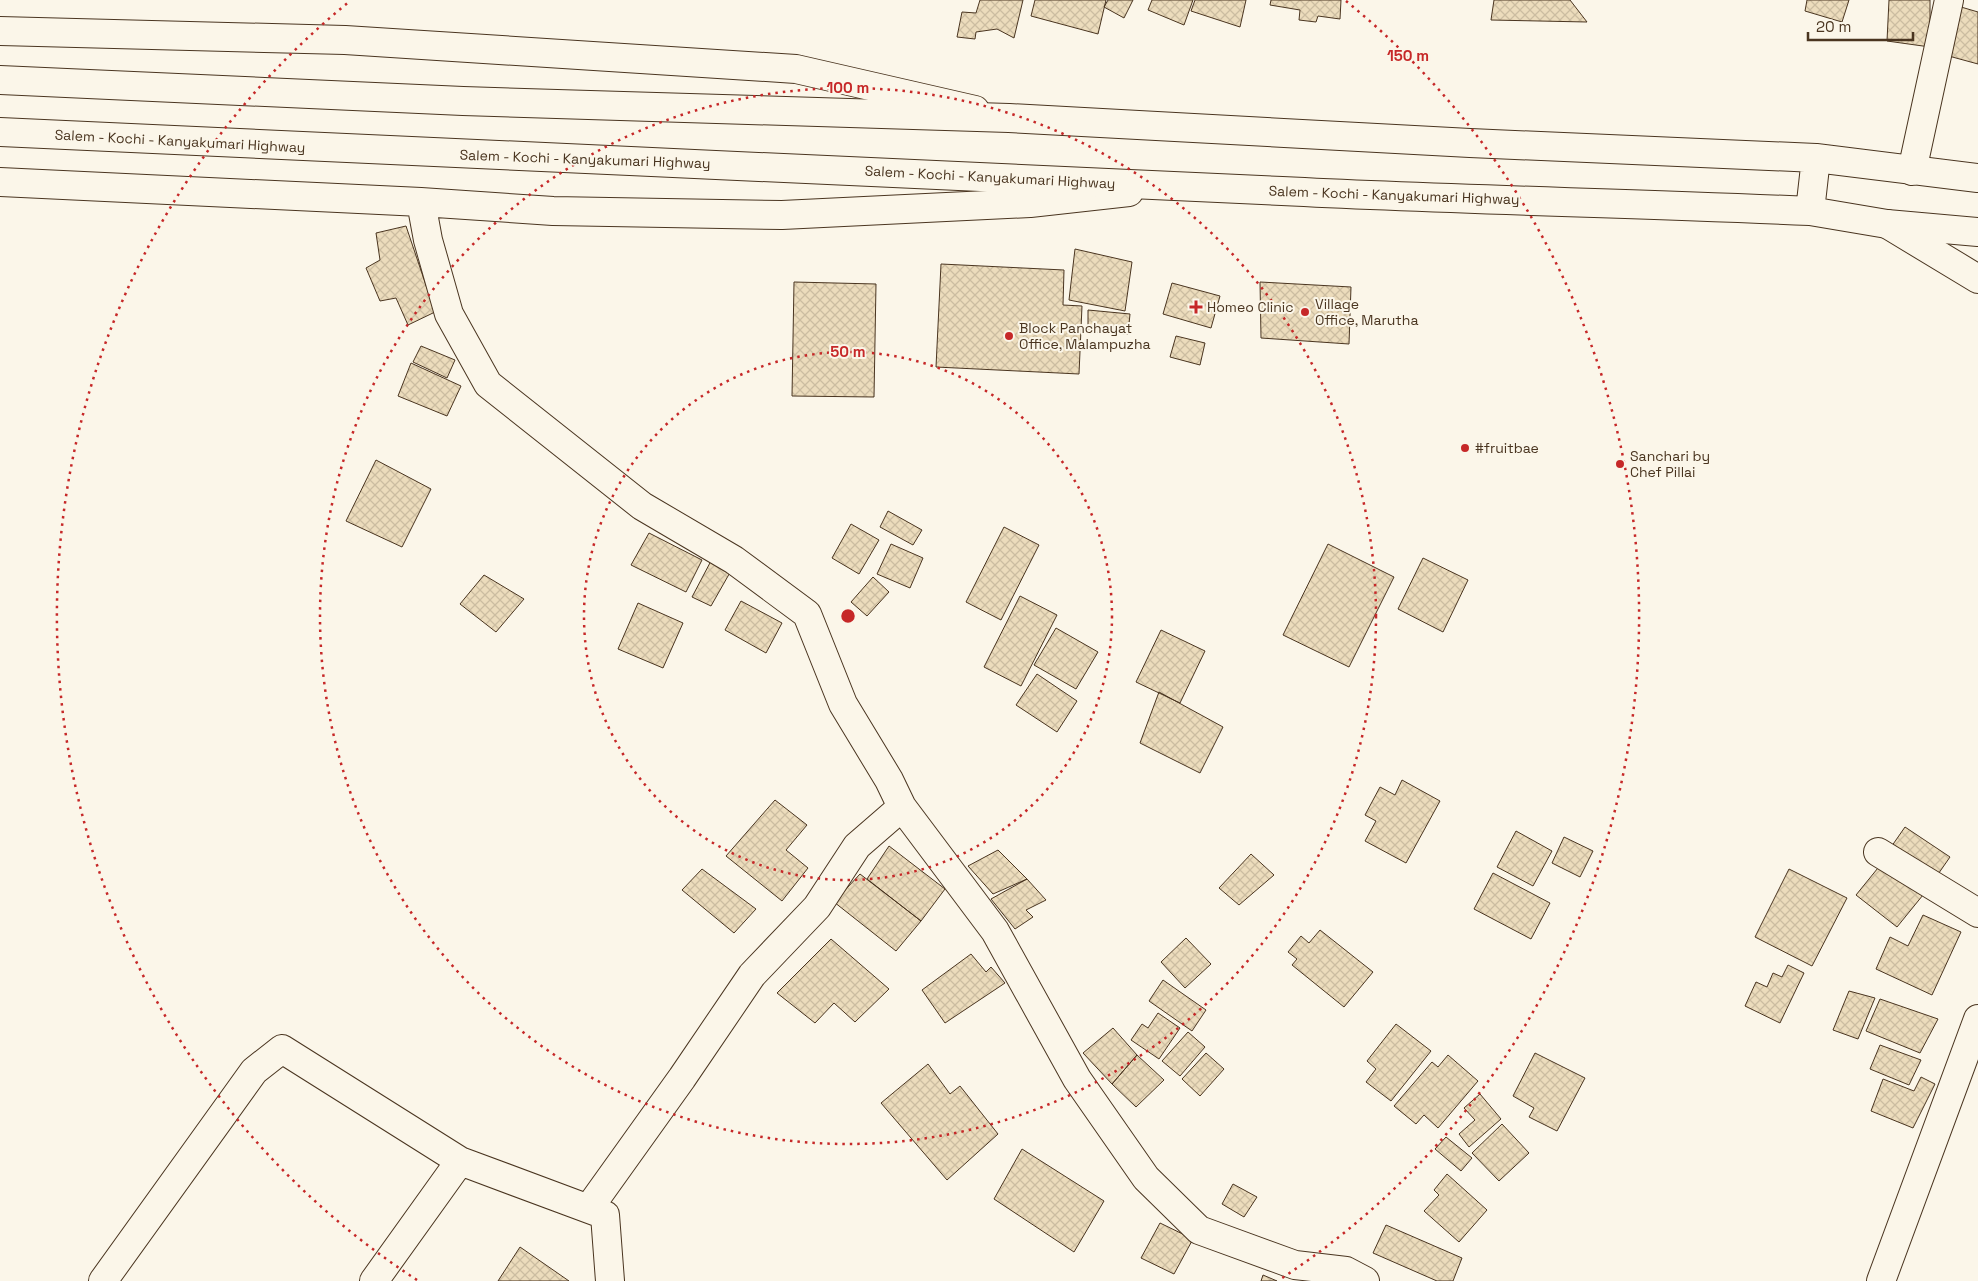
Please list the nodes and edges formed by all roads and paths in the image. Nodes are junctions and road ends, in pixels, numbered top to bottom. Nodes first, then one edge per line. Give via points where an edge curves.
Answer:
1 (1949, 0) edge
2 (0, 31) edge
3 (0, 80) edge
4 (1009, 118) junction
5 (0, 132) edge
6 (1816, 158) junction
7 (1912, 171) junction
8 (1978, 178) edge
9 (0, 182) edge
10 (1178, 186) junction
11 (421, 202) junction
12 (1810, 211) junction
13 (1886, 224) junction
14 (1978, 232) edge
15 (1978, 279) edge
16 (902, 808) junction
17 (1878, 852) dead end
18 (1978, 913) edge
19 (1978, 1019) edge
20 (460, 1161) junction
21 (589, 1208) junction
22 (103, 1281) edge
23 (374, 1281) edge
24 (610, 1281) edge
25 (1366, 1281) edge
26 (1881, 1281) edge

1 - 7 main road
2 - 4 main road via 345,40 796,69
3 - 4 main road via 463,101
4 - 6 main road via 1480,144
5 - 10 main road, Salem - Kochi - Kanyakumari Highway
6 - 7 main road
6 - 12 main road
7 - 8 main road
9 - 11 main road
10 - 11 main road via 1030,203 782,215 553,211
10 - 12 main road, Salem - Kochi - Kanyakumari Highway
11 - 16 main road via 428,240 450,314 488,384 642,506 734,560 807,614 843,704 889,780
12 - 13 main road, Salem - Kochi - Kanyakumari Highway
13 - 14 main road, Salem - Kochi - Kanyakumari Highway
13 - 15 main road
16 - 21 main road via 857,846 817,907 752,975
16 - 25 main road via 995,931 1077,1079 1146,1178 1199,1230 1295,1265 1346,1271
17 - 18 main road
19 - 26 main road
20 - 21 main road
20 - 22 main road via 282,1049 254,1071
20 - 23 main road
21 - 24 main road via 605,1215

